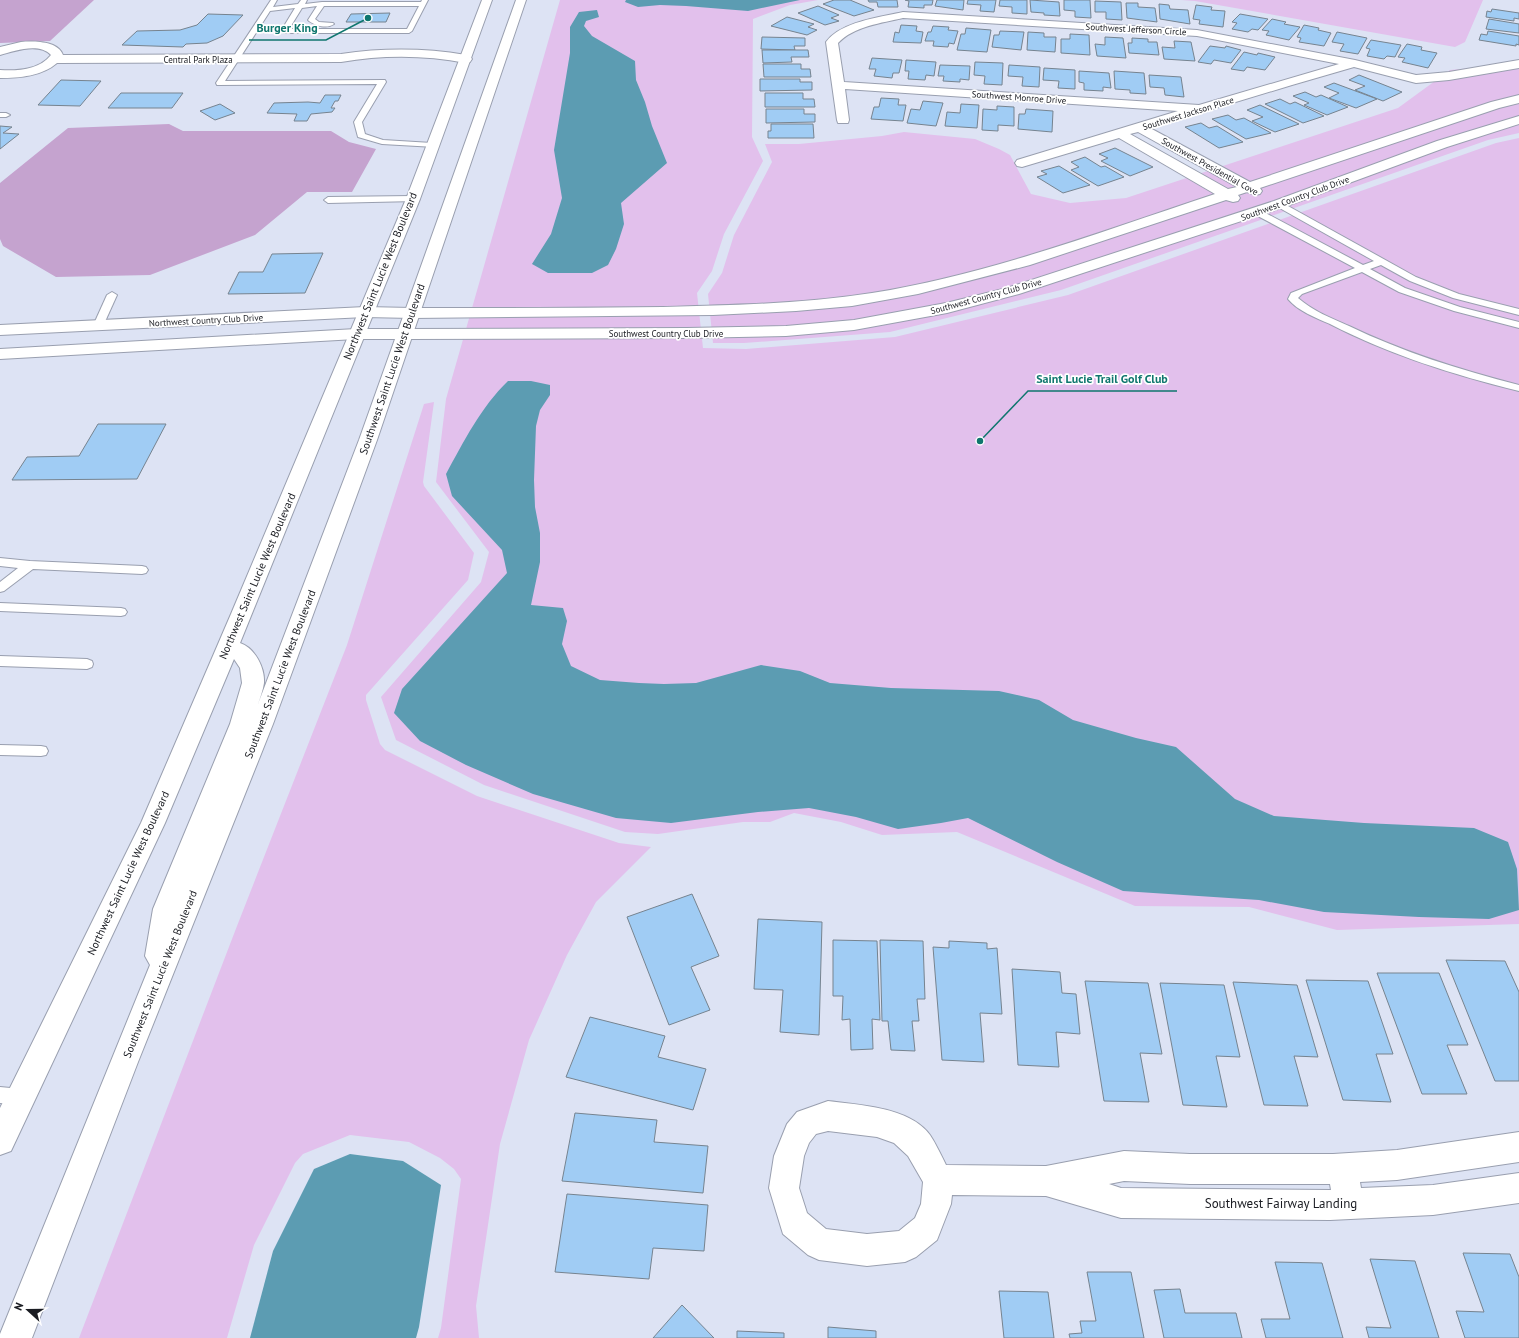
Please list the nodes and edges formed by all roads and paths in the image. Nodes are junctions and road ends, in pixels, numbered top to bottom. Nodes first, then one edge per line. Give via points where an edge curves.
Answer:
1 (274, 0) edge
2 (487, 0) edge
3 (522, 0) edge
4 (424, 2) edge
5 (302, 3) edge
6 (322, 4) junction
7 (268, 9) junction
8 (413, 24) junction
9 (0, 51) edge
10 (236, 59) junction
11 (54, 60) junction
12 (471, 60) junction
13 (1355, 64) junction
14 (1519, 64) edge
15 (2, 76) edge
16 (839, 85) junction
17 (1519, 99) edge
18 (473, 102) dead end
19 (1200, 109) junction
20 (843, 120) dead end
21 (1519, 120) edge
22 (479, 122) junction
23 (1140, 128) junction
24 (1120, 133) junction
25 (432, 146) junction
26 (1022, 163) dead end
27 (1248, 187) junction
28 (1226, 194) junction
29 (413, 199) junction
30 (328, 200) dead end
31 (1279, 204) junction
32 (1257, 212) junction
33 (1380, 262) junction
34 (1362, 269) junction
35 (112, 295) dead end
36 (365, 312) junction
37 (1519, 312) edge
38 (408, 323) junction
39 (98, 326) junction
40 (1519, 326) edge
41 (0, 330) edge
42 (356, 334) junction
43 (0, 354) edge
44 (1519, 388) edge
45 (0, 562) edge
46 (30, 565) junction
47 (142, 570) dead end
48 (0, 588) edge
49 (0, 607) edge
50 (121, 612) dead end
51 (227, 648) junction
52 (0, 661) edge
53 (87, 664) dead end
54 (0, 750) edge
55 (40, 751) dead end
56 (151, 996) junction
57 (11, 1096) edge
58 (0, 1140) edge
59 (1519, 1147) edge
60 (1341, 1168) junction
61 (938, 1180) junction
62 (1046, 1181) junction
63 (1519, 1188) edge
64 (1350, 1204) junction
65 (15, 1338) edge

1 - 7 lane
2 - 12 street, Northwest Saint Lucie West Boulevard
3 - 22 street, Southwest Saint Lucie West Boulevard
4 - 6 lane
4 - 8 lane
5 - 6 lane
5 - 7 lane
5 - 8 lane via 284,31 409,31
6 - 8 lane via 311,20 318,24
7 - 10 lane
9 - 11 street via 40,46 55,50 57,55
10 - 11 street, Central Park Plaza
10 - 12 street, Central Park Plaza via 341,58 368,63
10 - 25 lane via 220,83 382,82 358,122 361,135 382,142
11 - 15 street via 34,70
12 - 25 street, Northwest Saint Lucie West Boulevard
13 - 14 street, Southwest Jefferson Circle via 1416,79
13 - 16 street, Southwest Jefferson Circle via 1197,33 903,15 880,20 837,36 832,42
13 - 19 street, Southwest Jackson Place
16 - 19 street, Southwest Monroe Drive
16 - 20 street, Southwest Jefferson Circle
17 - 27 street, Southwest Country Club Drive
18 - 22 street
19 - 23 street, Southwest Jackson Place
21 - 31 street, Southwest Country Club Drive via 1442,144
22 - 38 street, Southwest Saint Lucie West Boulevard
23 - 24 street, Southwest Jackson Place
23 - 27 street, Southwest Presidential Cove
24 - 26 street, Southwest Jackson Place
24 - 28 street, Southwest Presidential Cove
25 - 29 street, Northwest Saint Lucie West Boulevard
27 - 28 street, Southwest Country Club Drive
27 - 31 street, Southwest Presidential Cove
28 - 32 street, Southwest Presidential Cove
28 - 38 street, Southwest Country Club Drive via 1024,262 959,280 852,301 778,308
29 - 30 lane
29 - 36 street, Northwest Saint Lucie West Boulevard
31 - 32 street, Southwest Country Club Drive
31 - 33 lane
32 - 34 lane
32 - 38 street, Southwest Country Club Drive via 1013,291 948,308 854,325 786,331 702,333
33 - 34 lane
33 - 37 lane via 1413,279 1456,296
34 - 40 lane via 1402,290
34 - 44 lane via 1299,292 1293,299 1301,307 1403,354 1467,375
35 - 39 lane
36 - 38 street, Northwest Country Club Drive
36 - 39 street, Northwest Country Club Drive
36 - 42 street, Northwest Saint Lucie West Boulevard
38 - 42 street
38 - 56 street, Southwest Saint Lucie West Boulevard via 368,440 262,724
39 - 41 street, Northwest Country Club Drive
42 - 43 street
42 - 51 street, Northwest Saint Lucie West Boulevard
45 - 46 lane
46 - 47 lane
46 - 48 lane
49 - 50 lane
51 - 56 street via 240,651 247,659 253,683 241,724 166,909
51 - 57 street, Northwest Saint Lucie West Boulevard via 153,822
52 - 53 lane
54 - 55 lane
56 - 65 street, Southwest Saint Lucie West Boulevard
57 - 58 street, Northwest Saint Lucie West Boulevard
59 - 60 street, Southwest Fairway Landing via 1397,1165
60 - 62 street, Southwest Fairway Landing via 1190,1169 1124,1166
60 - 64 street
61 - 61 street via 919,1145 903,1131 877,1122 828,1116 807,1122 797,1134 789,1156 784,1188 794,1223 819,1244 867,1250 905,1246 926,1228 936,1204
61 - 62 street, Southwest Fairway Landing
62 - 64 street, Southwest Fairway Landing via 1121,1203
63 - 64 street, Southwest Fairway Landing via 1433,1200

